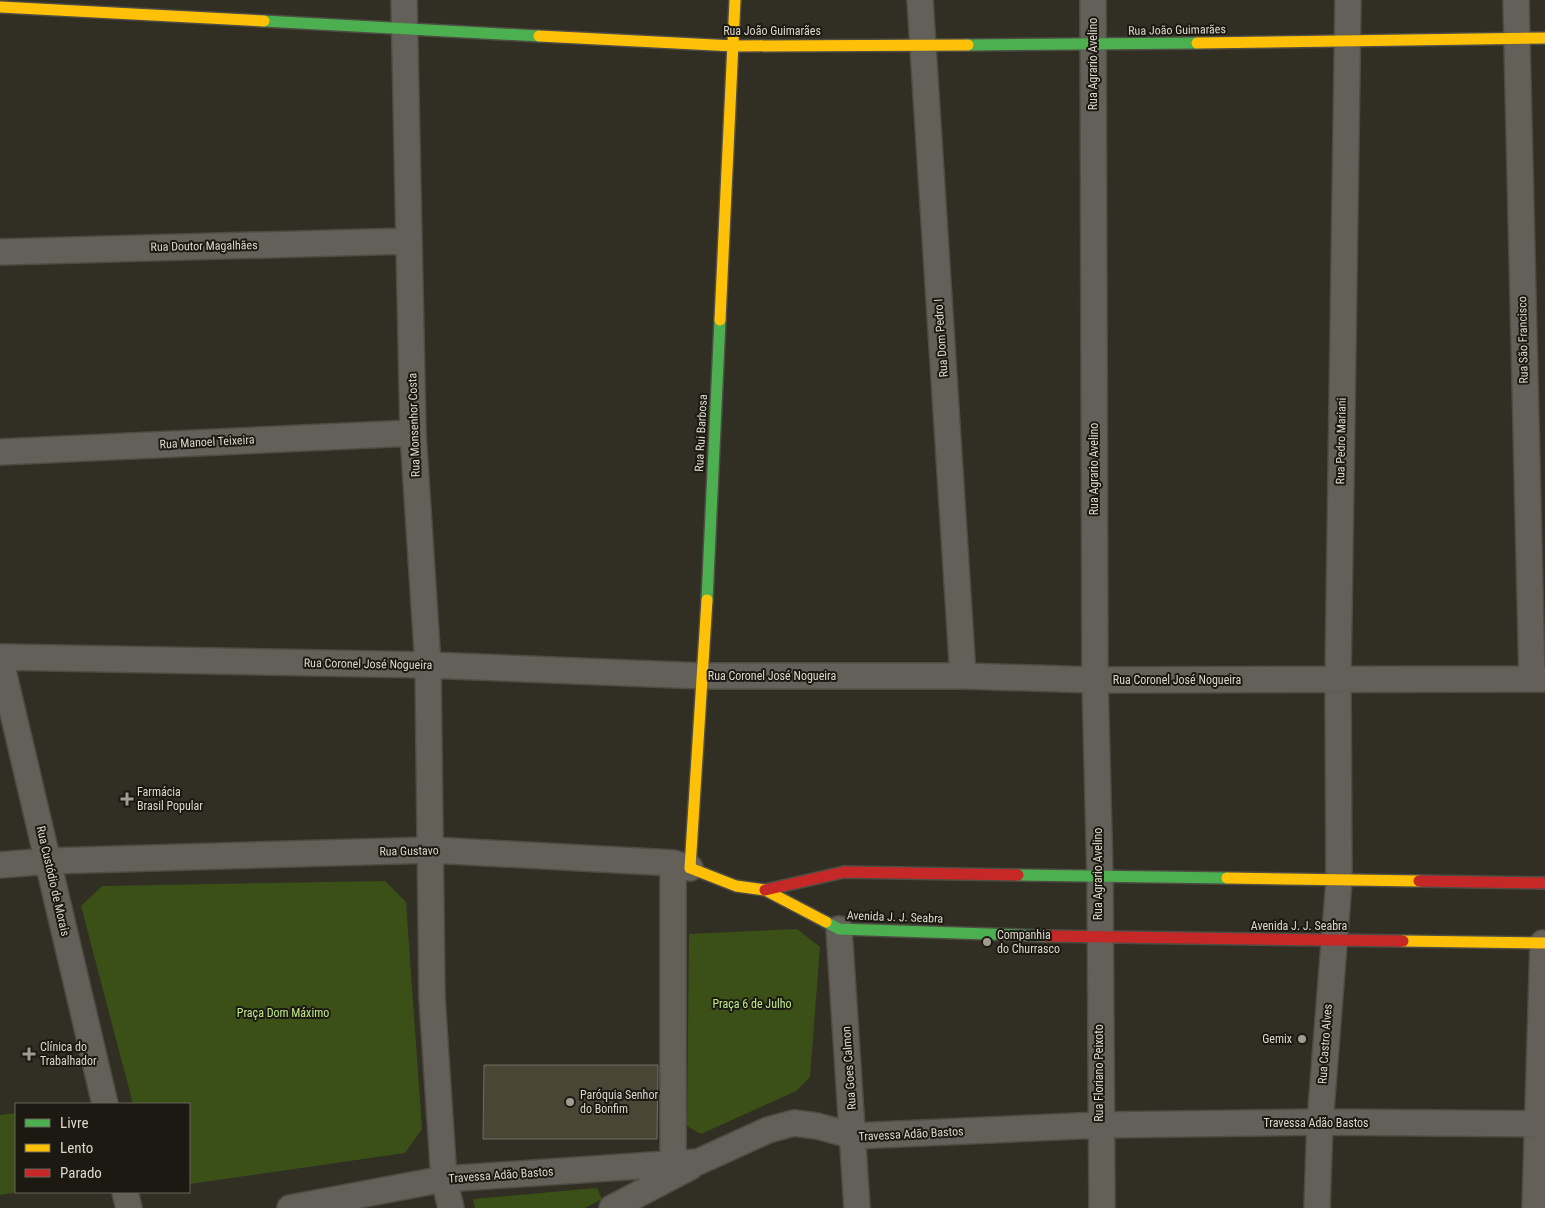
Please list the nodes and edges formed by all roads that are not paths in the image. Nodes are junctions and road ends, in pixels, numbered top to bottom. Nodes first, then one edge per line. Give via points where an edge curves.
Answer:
1 (404, 0) edge
2 (735, 0) edge
3 (920, 0) edge
4 (1093, 0) edge
5 (1348, 0) edge
6 (1516, 0) edge
7 (0, 6) edge
8 (404, 28) junction
9 (1545, 38) edge
10 (1515, 39) junction
11 (1347, 42) junction
12 (922, 44) junction
13 (1093, 44) junction
14 (734, 46) junction
15 (408, 241) junction
16 (0, 252) edge
17 (413, 433) junction
18 (0, 452) edge
19 (0, 658) edge
20 (428, 665) junction
21 (703, 676) junction
22 (963, 676) junction
23 (1338, 679) junction
24 (1538, 679) edge
25 (1095, 680) junction
26 (432, 850) junction
27 (49, 861) junction
28 (0, 865) edge
29 (682, 866) junction
30 (1100, 877) junction
31 (1339, 881) junction
32 (1545, 883) edge
33 (765, 890) junction
34 (839, 929) junction
35 (1098, 938) junction
36 (1333, 940) junction
37 (1544, 943) edge
38 (105, 1103) edge
39 (1320, 1122) junction
40 (1541, 1124) edge
41 (1100, 1125) junction
42 (854, 1136) junction
43 (698, 1162) junction
44 (672, 1164) junction
45 (444, 1179) junction
46 (125, 1193) edge
47 (301, 1207) edge
48 (129, 1208) edge
49 (451, 1208) edge
50 (612, 1208) edge
51 (857, 1208) edge
52 (1102, 1208) edge
53 (1317, 1208) edge
54 (1535, 1208) edge

1 - 8 street, Rua Monsenhor Costa
2 - 14 street, Rua Rui Barbosa
3 - 12 street, Rua Dom Pedro I
4 - 13 street, Rua Agrario Avelino
5 - 11 street, Rua Pedro Mariani
6 - 10 street, Rua São Francisco
7 - 8 street, Rua João Guimarães
8 - 14 street, Rua João Guimarães
8 - 15 street, Rua Monsenhor Costa
9 - 10 street, Rua João Guimarães
10 - 11 street, Rua João Guimarães
10 - 24 street, Rua São Francisco
11 - 13 street, Rua João Guimarães
11 - 23 street, Rua Pedro Mariani
12 - 13 street, Rua João Guimarães
12 - 14 street, Rua João Guimarães
12 - 22 street, Rua Dom Pedro I
13 - 25 street, Rua Agrario Avelino
14 - 21 street, Rua Rui Barbosa
15 - 16 street, Rua Doutor Magalhães
15 - 17 street, Rua Monsenhor Costa
17 - 18 street, Rua Manoel Teixeira
17 - 20 street, Rua Monsenhor Costa
19 - 20 street, Rua Coronel José Nogueira
19 - 27 street, Rua Custódio de Morais
20 - 21 street, Rua Coronel José Nogueira
20 - 26 street, Rua Monsenhor Costa
21 - 22 street, Rua Coronel José Nogueira
21 - 29 street, Rua Rui Barbosa
22 - 25 street, Rua Coronel José Nogueira
23 - 24 street, Rua Coronel José Nogueira
23 - 25 street, Rua Coronel José Nogueira
23 - 31 street, Rua Pedro Mariani
25 - 30 street, Rua Agrario Avelino
26 - 27 street, Rua Gustavo
26 - 29 street, Rua Gustavo
26 - 45 street via 432,998
27 - 28 street, Rua Gustavo
27 - 38 street, Rua Custódio de Morais
29 - 33 street, Rua Gustavo via 736,886
29 - 44 street
30 - 31 street
30 - 33 street via 844,872
30 - 35 street, Rua Agrario Avelino
31 - 32 street
31 - 36 street, Rua Castro Alves
33 - 34 street, Avenida J. J. Seabra
34 - 35 street, Avenida J. J. Seabra
34 - 42 street, Rua Goes Calmon
35 - 36 street, Avenida J. J. Seabra
35 - 41 street, Rua Floriano Peixoto
36 - 37 street, Avenida J. J. Seabra
36 - 39 street, Rua Castro Alves
37 - 40 street
39 - 40 street, Travessa Adão Bastos
39 - 41 street, Travessa Adão Bastos
39 - 53 street, Rua Castro Alves
40 - 54 street
41 - 42 street, Travessa Adão Bastos
41 - 52 street, Rua Floriano Peixoto
42 - 43 street, Travessa Adão Bastos via 818,1126 794,1124 768,1130
42 - 51 street, Rua Goes Calmon
43 - 44 street, Travessa Adão Bastos
43 - 50 street
44 - 45 street, Travessa Adão Bastos
45 - 47 street, Travessa Adão Bastos
45 - 49 street
46 - 48 street

